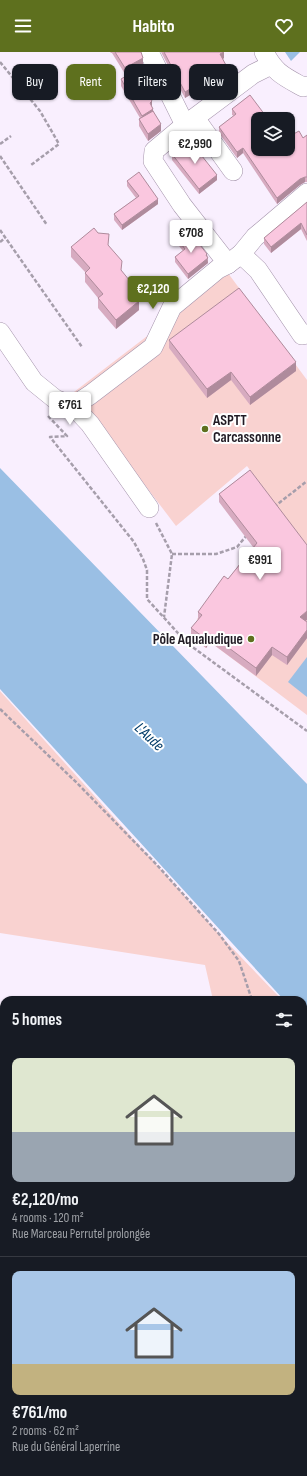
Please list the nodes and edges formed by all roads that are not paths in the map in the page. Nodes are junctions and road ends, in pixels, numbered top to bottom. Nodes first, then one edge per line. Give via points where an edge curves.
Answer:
1 (149, 52) edge
2 (267, 58) edge
3 (307, 86) edge
4 (190, 121) junction
5 (233, 171) dead end
6 (307, 193) edge
7 (234, 259) junction
8 (0, 332) edge
9 (307, 334) edge
10 (73, 406) junction
11 (149, 508) road end

1 - 4 street
2 - 3 street via 280,74 303,87
2 - 4 street via 253,74
4 - 5 street
4 - 7 street via 154,151 153,161 182,205
6 - 7 street via 255,237
7 - 9 street via 258,270 302,334
7 - 10 street via 172,307 153,347
8 - 10 street via 34,382 55,399
10 - 11 street via 90,424

